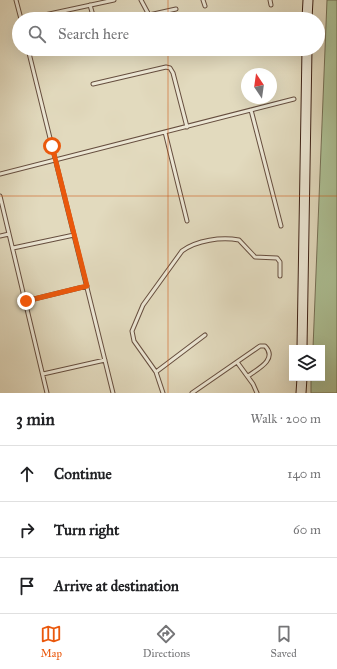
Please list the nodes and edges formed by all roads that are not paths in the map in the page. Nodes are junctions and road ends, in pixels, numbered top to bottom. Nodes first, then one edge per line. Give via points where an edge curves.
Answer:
1 (16, 0) edge
2 (114, 0) edge
3 (141, 0) edge
4 (203, 0) edge
5 (270, 0) edge
6 (308, 0) edge
7 (90, 5) junction
8 (271, 5) dead end
9 (204, 6) dead end
10 (176, 10) dead end
11 (19, 12) edge
12 (58, 12) edge
13 (92, 12) edge
14 (147, 12) edge
15 (165, 12) edge
16 (307, 12) edge
17 (30, 56) edge
18 (307, 56) edge
19 (93, 84) dead end
20 (294, 99) dead end
21 (251, 110) junction
22 (187, 126) junction
23 (164, 132) junction
24 (55, 160) junction
25 (0, 174) edge
26 (0, 196) edge
27 (187, 221) dead end
28 (281, 226) dead end
29 (9, 234) junction
30 (74, 235) junction
31 (0, 236) edge
32 (13, 248) junction
33 (280, 276) dead end
34 (87, 286) junction
35 (26, 301) junction
36 (205, 336) dead end
37 (302, 345) edge
38 (105, 360) junction
39 (238, 362) junction
40 (156, 372) junction
41 (43, 374) junction
42 (248, 376) junction
43 (302, 381) edge
44 (47, 393) edge
45 (113, 393) edge
46 (163, 393) edge
47 (192, 393) edge
48 (257, 393) edge
49 (301, 393) edge

1 - 11 lane
2 - 7 lane
3 - 14 lane
4 - 9 lane
5 - 8 lane
6 - 16 street
7 - 12 lane
7 - 13 lane
10 - 15 lane
17 - 24 lane
18 - 37 street
19 - 22 lane via 170,68
20 - 21 lane
21 - 22 lane
21 - 28 lane
22 - 23 lane
23 - 24 lane
23 - 27 lane
24 - 25 lane
24 - 30 lane
26 - 29 lane
29 - 31 lane
29 - 32 lane
30 - 32 lane
30 - 34 lane
32 - 35 lane
33 - 40 lane via 280,262 277,258 255,257 239,240 203,241 182,251 143,305 132,331 134,341
34 - 35 lane
34 - 38 lane
35 - 41 lane
36 - 40 lane
38 - 41 lane
38 - 45 lane
39 - 42 lane
39 - 42 lane via 260,346 267,348 270,355 266,363
39 - 47 lane
40 - 46 lane
41 - 44 lane
42 - 48 lane
43 - 49 street

